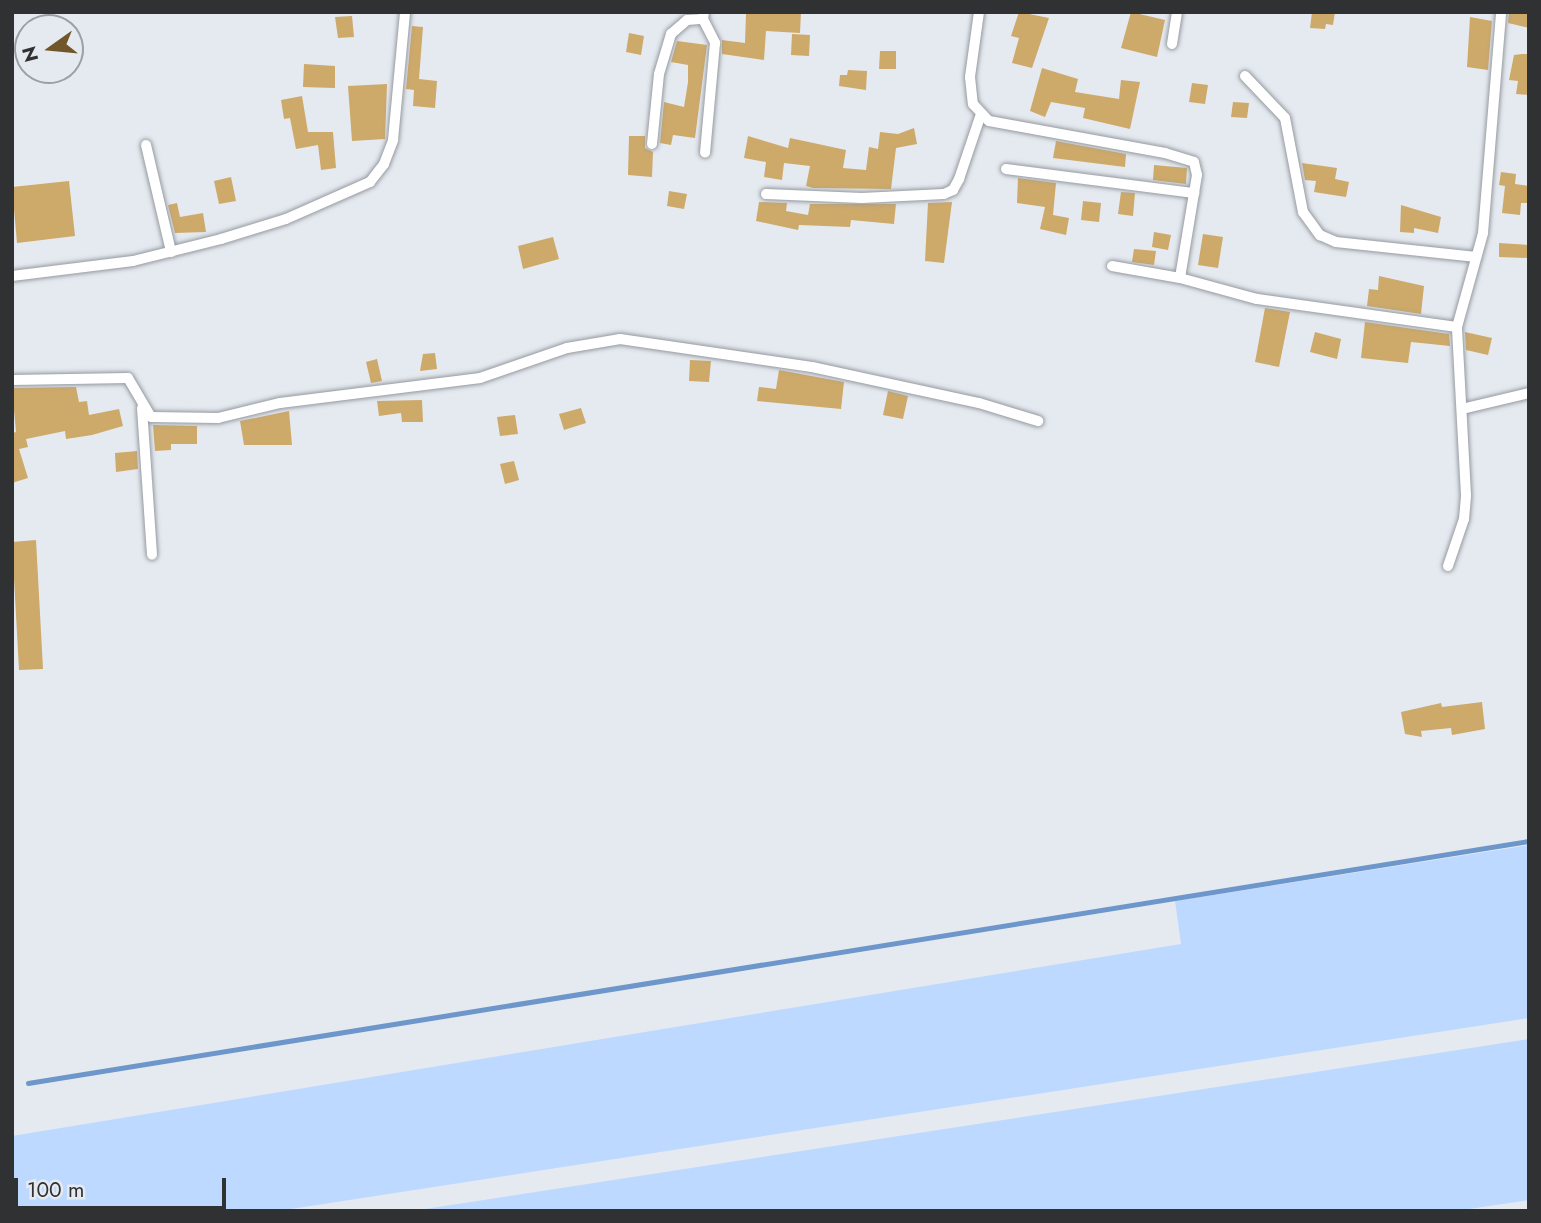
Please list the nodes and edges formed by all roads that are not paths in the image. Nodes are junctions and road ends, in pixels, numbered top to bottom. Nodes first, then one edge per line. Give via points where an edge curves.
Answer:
1 (405, 12) edge
2 (979, 12) edge
3 (1177, 12) edge
4 (1502, 12) edge
5 (704, 16) edge
6 (1171, 44) dead end
7 (1245, 76) dead end
8 (981, 114) junction
9 (652, 144) dead end
10 (146, 145) dead end
11 (705, 153) dead end
12 (1006, 169) dead end
13 (1194, 193) junction
14 (766, 194) dead end
15 (171, 252) junction
16 (1476, 257) junction
17 (1112, 266) dead end
18 (12, 276) edge
19 (1180, 278) junction
20 (1457, 327) junction
21 (12, 380) edge
22 (1529, 393) edge
23 (142, 408) junction
24 (1462, 409) junction
25 (1038, 421) dead end
26 (152, 555) dead end
27 (1448, 566) dead end

1 - 15 street via 393,140 384,164 370,182 286,219
2 - 8 street via 970,77 973,104
3 - 6 street
4 - 16 street via 1483,233
5 - 9 street via 687,20 671,34 659,74
5 - 11 street via 715,43
7 - 16 street via 1285,118 1303,212 1320,235 1336,242
8 - 13 street via 1000,125 1186,157 1194,162 1197,175
8 - 14 street via 959,179 953,190 944,194 862,198
10 - 15 street
12 - 13 street
13 - 19 street
15 - 18 street
16 - 20 street
17 - 19 street
19 - 20 street via 1257,299
20 - 24 street
21 - 23 street via 128,378 139,391
22 - 24 street
23 - 25 street via 162,419 218,418 279,403 480,378 566,348 620,339 812,367 979,403
23 - 26 street
24 - 27 street via 1464,519

